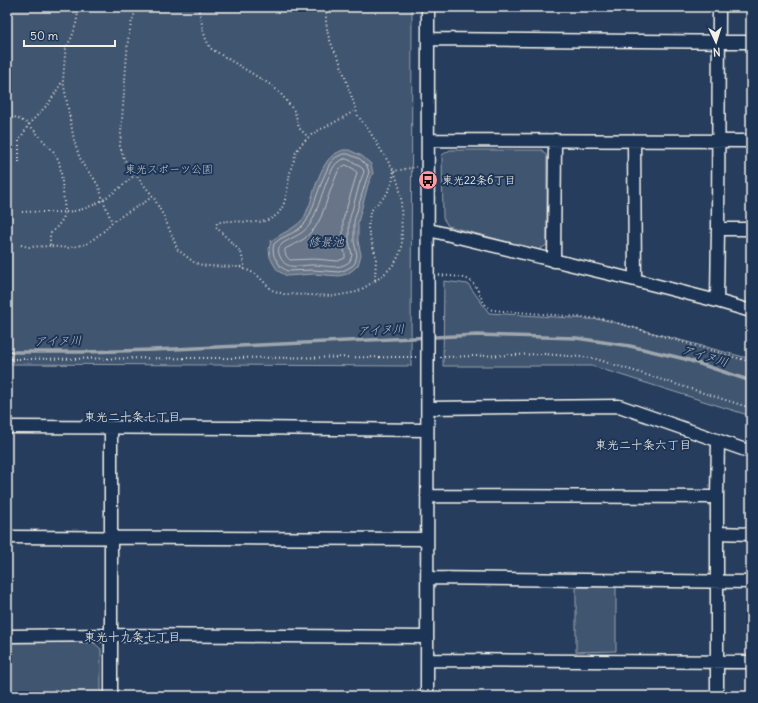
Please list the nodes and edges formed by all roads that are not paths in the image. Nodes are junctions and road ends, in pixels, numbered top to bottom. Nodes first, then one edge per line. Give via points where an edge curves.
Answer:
1 (428, 7) edge
2 (719, 7) edge
3 (428, 39) junction
4 (718, 41) junction
5 (751, 42) edge
6 (428, 140) junction
7 (555, 140) junction
8 (718, 140) junction
9 (634, 141) junction
10 (751, 141) edge
11 (718, 229) junction
12 (751, 229) edge
13 (428, 230) junction
14 (554, 261) junction
15 (635, 280) junction
16 (717, 301) junction
17 (751, 311) edge
18 (428, 408) junction
19 (7, 428) edge
20 (111, 428) junction
21 (428, 430) junction
22 (718, 441) junction
23 (751, 452) edge
24 (427, 496) junction
25 (717, 497) junction
26 (717, 533) junction
27 (751, 534) edge
28 (7, 537) edge
29 (110, 538) junction
30 (427, 539) junction
31 (427, 578) junction
32 (717, 581) junction
33 (751, 582) edge
34 (111, 635) junction
35 (7, 636) edge
36 (427, 637) junction
37 (427, 660) junction
38 (717, 662) junction
39 (751, 662) edge
40 (111, 696) edge
41 (427, 696) edge
42 (717, 696) edge

1 - 3 street
2 - 4 street
3 - 4 street
3 - 6 street
4 - 5 street
4 - 8 street
6 - 7 street
6 - 13 street
7 - 9 street
7 - 14 street
8 - 9 street
8 - 10 street
8 - 11 street
9 - 15 street
11 - 12 street
11 - 16 street
13 - 14 street
13 - 18 street
14 - 15 street
15 - 16 street
16 - 17 street
18 - 21 street
18 - 22 street via 619,406
19 - 20 street
20 - 21 street
20 - 29 street
21 - 24 street
22 - 23 street
22 - 25 street
24 - 25 street
24 - 30 street
25 - 26 street
26 - 27 street
26 - 32 street
28 - 29 street
29 - 30 street
29 - 34 street
30 - 31 street
31 - 32 street
31 - 36 street
32 - 33 street
32 - 38 street
34 - 35 street
34 - 36 street
34 - 40 street
36 - 37 street
37 - 38 street
37 - 41 street
38 - 39 street
38 - 42 street

